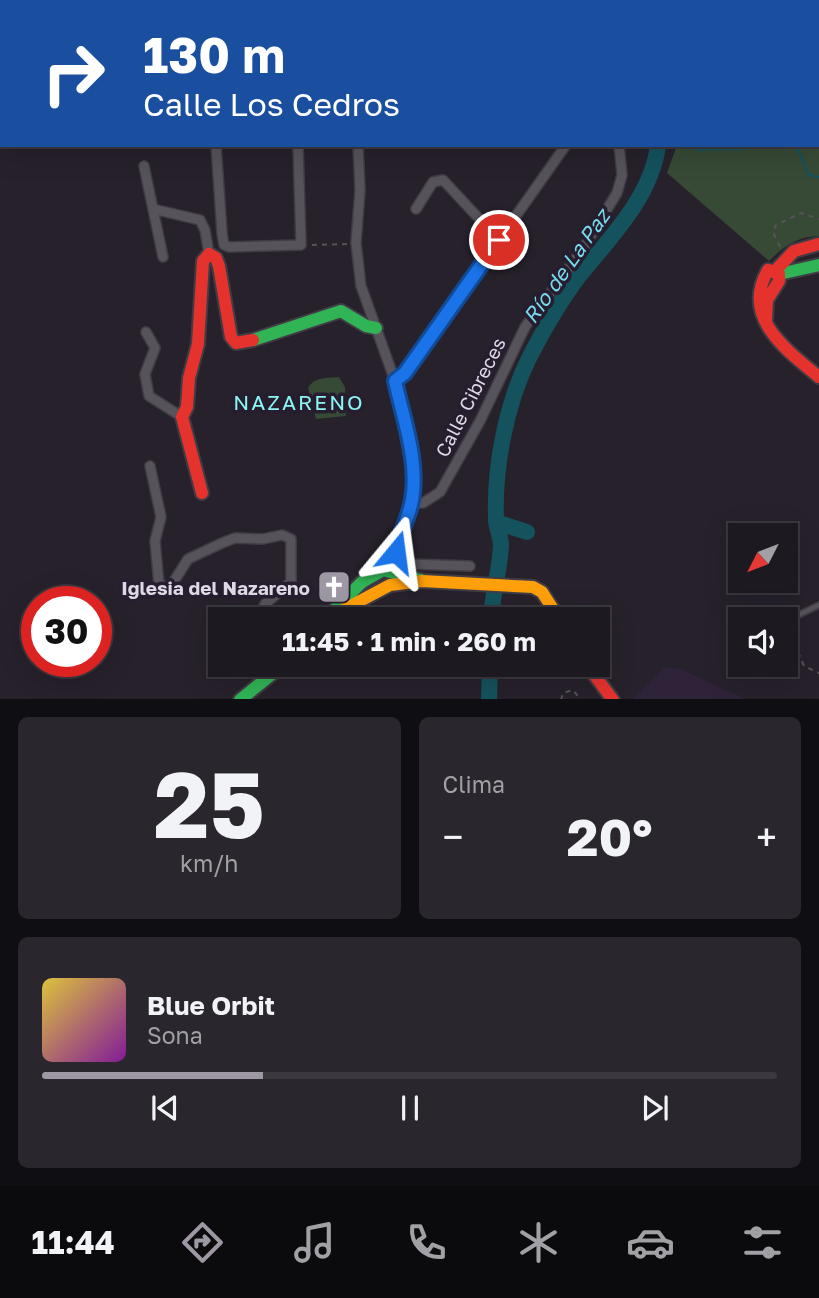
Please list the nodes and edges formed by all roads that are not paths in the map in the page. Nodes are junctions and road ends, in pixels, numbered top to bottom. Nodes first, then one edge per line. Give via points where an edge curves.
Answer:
1 (216, 147) edge
2 (298, 147) edge
3 (358, 147) edge
4 (565, 147) edge
5 (618, 147) edge
6 (144, 166) dead end
7 (153, 209) junction
8 (416, 209) dead end
9 (499, 240) junction
10 (819, 244) edge
11 (209, 254) junction
12 (163, 257) dead end
13 (819, 265) edge
14 (774, 276) junction
15 (376, 328) junction
16 (146, 332) dead end
17 (819, 377) edge
18 (395, 381) junction
19 (181, 417) junction
20 (149, 466) dead end
21 (202, 494) dead end
22 (412, 503) junction
23 (399, 533) junction
24 (471, 566) dead end
25 (389, 571) junction
26 (422, 581) junction
27 (387, 585) junction
28 (819, 605) edge
29 (263, 607) edge
30 (337, 607) edge
31 (348, 607) edge
32 (552, 607) edge
33 (798, 615) edge
34 (262, 677) edge
35 (269, 677) edge
36 (596, 677) edge
37 (264, 681) junction
38 (240, 699) edge
39 (613, 699) edge

1 - 2 street via 225,245 301,245
3 - 15 street via 360,286
4 - 9 street
5 - 22 street, Calle Cibreces via 622,175 617,193 525,327 440,492 432,500
6 - 7 street
7 - 11 street via 200,220
7 - 12 street
8 - 9 street via 433,182 443,180
9 - 18 street
10 - 14 main road via 804,246 785,258
11 - 15 main road via 219,265 231,337 236,343 341,312
11 - 19 main road via 203,261 198,344 187,407
13 - 14 main road
14 - 17 main road via 766,320 784,345
15 - 18 street
16 - 19 street via 155,348 145,374 149,396
18 - 22 street via 411,459
19 - 21 main road
20 - 29 street via 161,517 155,549 159,585 171,586 194,554 235,538 282,535 291,539 291,582
22 - 23 street
23 - 25 street
23 - 25 street
24 - 25 street via 409,564
25 - 26 main road
25 - 27 main road via 377,578
25 - 30 main road via 342,599
26 - 27 main road
26 - 32 main road via 522,585 542,592
27 - 31 main road
28 - 33 lane
34 - 37 street
35 - 37 main road
36 - 39 main road
37 - 38 main road

